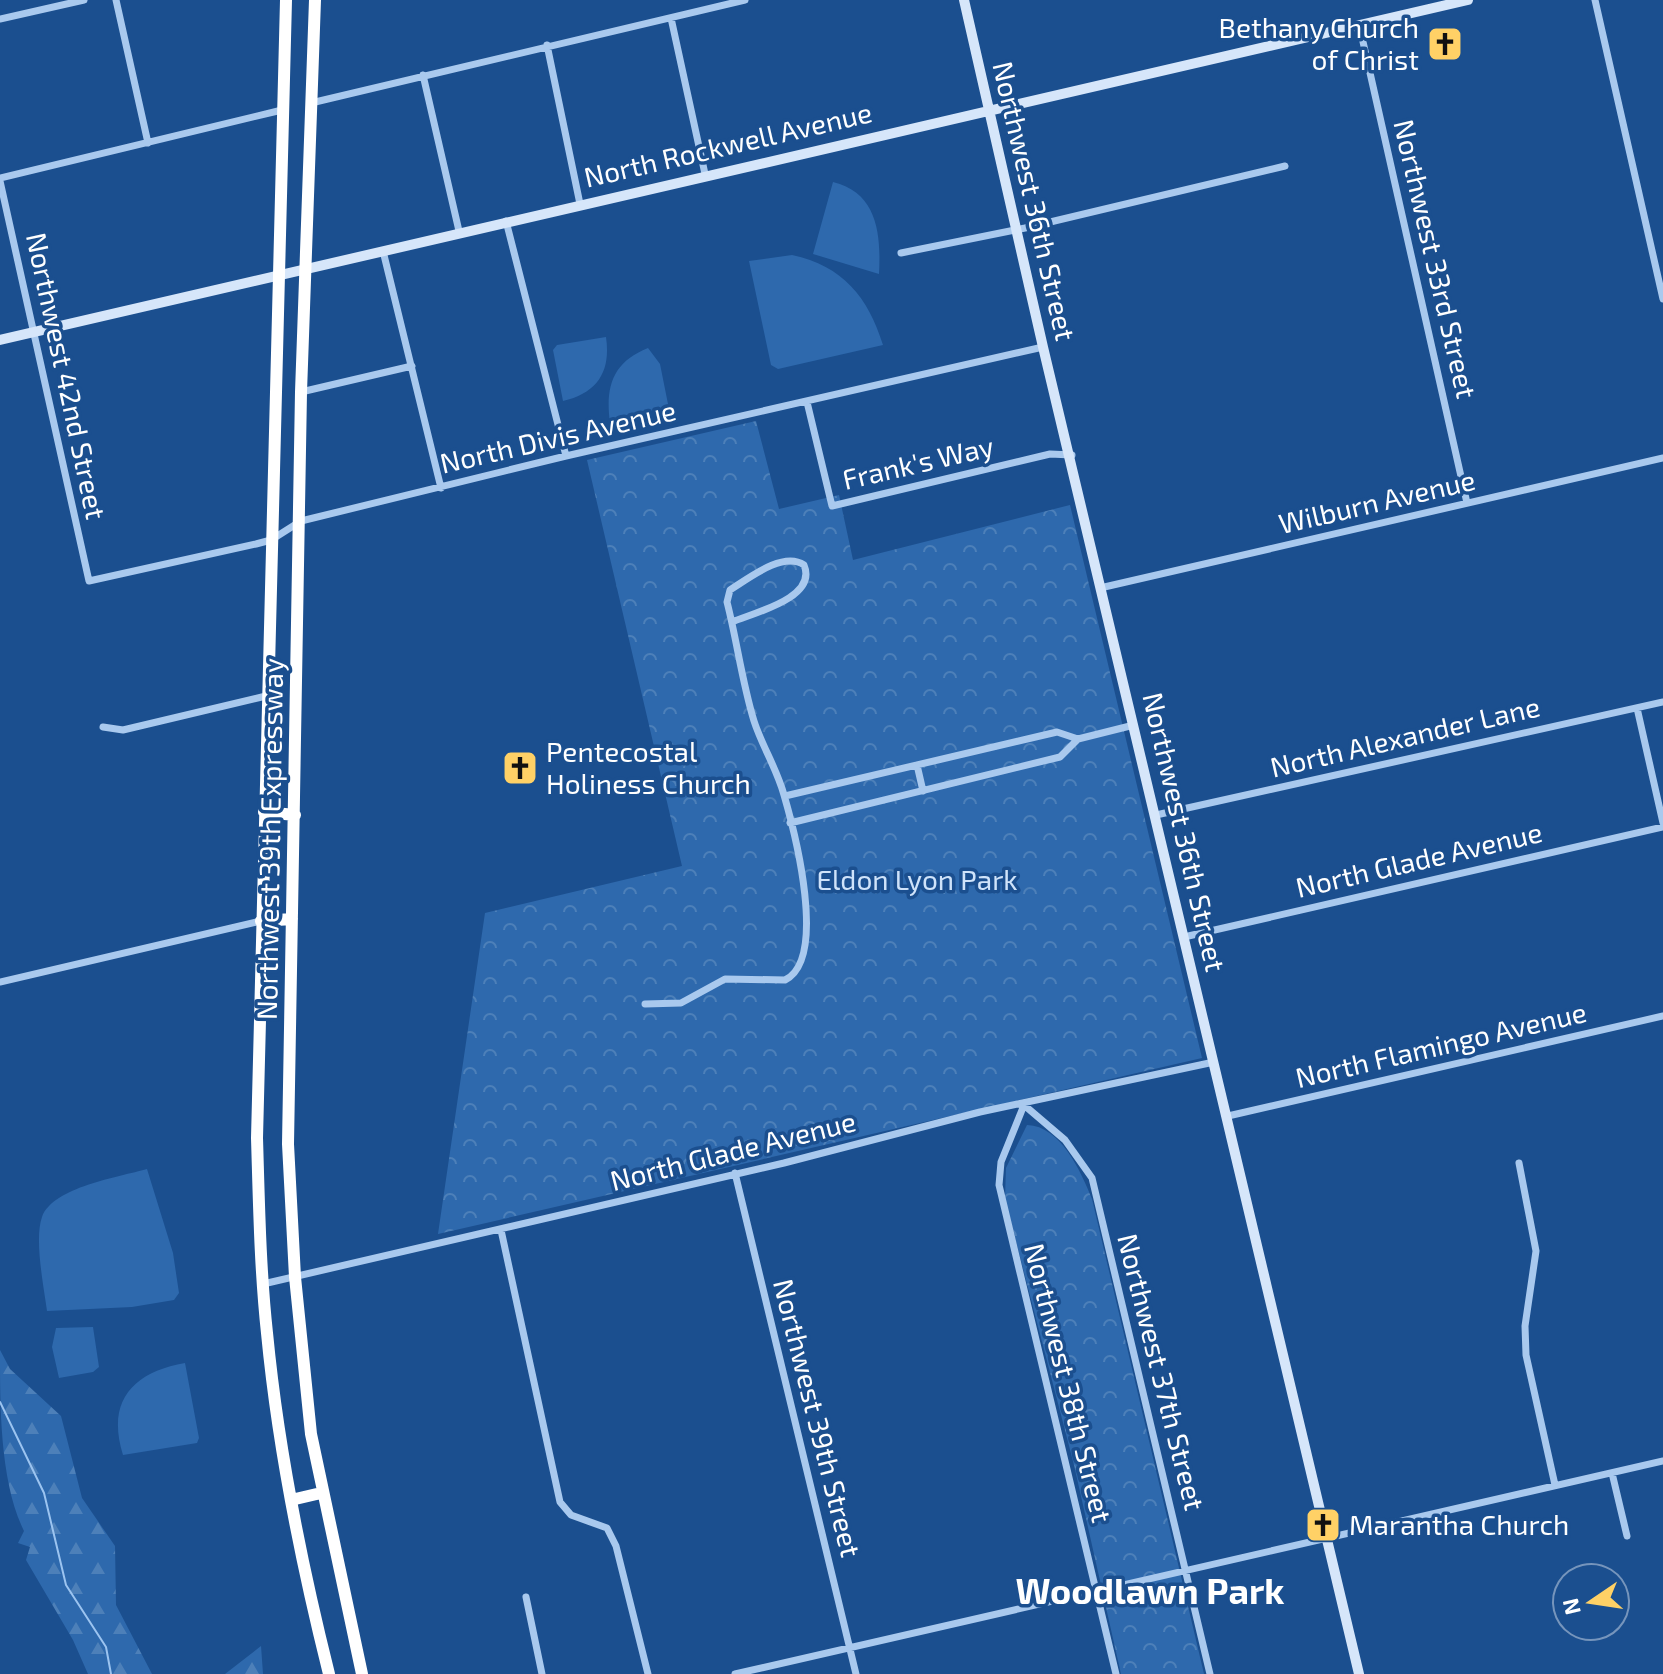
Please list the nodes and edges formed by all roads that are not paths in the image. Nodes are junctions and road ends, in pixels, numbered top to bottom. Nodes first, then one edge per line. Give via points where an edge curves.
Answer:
1 (84, 0) edge
2 (116, 0) edge
3 (286, 0) edge
4 (315, 0) edge
5 (745, 0) edge
6 (964, 0) edge
7 (1468, 0) edge
8 (1595, 0) edge
9 (671, 18) junction
10 (0, 19) edge
11 (1359, 24) junction
12 (547, 45) junction
13 (423, 75) junction
14 (310, 104) junction
15 (282, 110) junction
16 (988, 110) junction
17 (148, 143) junction
18 (1285, 166) dead end
19 (705, 174) junction
20 (0, 180) edge
21 (580, 204) junction
22 (506, 221) junction
23 (1016, 229) junction
24 (459, 231) junction
25 (383, 251) junction
26 (901, 253) dead end
27 (304, 270) junction
28 (281, 275) junction
29 (1663, 299) edge
30 (32, 332) junction
31 (0, 340) edge
32 (1043, 347) junction
33 (412, 366) junction
34 (301, 392) junction
35 (807, 402) junction
36 (1072, 455) junction
37 (566, 456) junction
38 (1663, 458) edge
39 (441, 488) junction
40 (1467, 503) junction
41 (301, 521) junction
42 (271, 540) junction
43 (89, 581) joint
44 (1100, 588) junction
45 (732, 622) junction
46 (266, 696) junction
47 (1663, 702) edge
48 (1637, 708) junction
49 (1134, 725) junction
50 (103, 727) dead end
51 (1078, 739) junction
52 (917, 765) junction
53 (923, 791) junction
54 (785, 796) junction
55 (264, 812) junction
56 (295, 815) junction
57 (1156, 815) junction
58 (790, 823) junction
59 (1663, 825) edge
60 (292, 919) junction
61 (261, 921) junction
62 (1184, 937) junction
63 (0, 982) edge
64 (645, 1004) dead end
65 (1663, 1016) edge
66 (1214, 1062) junction
67 (1024, 1105) junction
68 (1228, 1116) junction
69 (1519, 1163) dead end
70 (735, 1173) junction
71 (501, 1230) junction
72 (295, 1277) junction
73 (263, 1284) junction
74 (1663, 1461) edge
75 (1612, 1473) junction
76 (1555, 1485) junction
77 (321, 1493) junction
78 (291, 1500) junction
79 (1627, 1536) dead end
80 (1326, 1537) junction
81 (1186, 1571) junction
82 (1096, 1591) junction
83 (526, 1597) dead end
84 (849, 1645) junction
85 (329, 1674) edge
86 (362, 1674) edge
87 (542, 1674) edge
88 (648, 1674) edge
89 (735, 1674) edge
90 (856, 1674) edge
91 (1116, 1674) edge
92 (1210, 1674) edge
93 (1359, 1674) edge

1 - 10 street
2 - 17 street
3 - 15 highway, Northwest 39th Expressway
4 - 14 highway, Northwest 39th Expressway
5 - 9 street
6 - 16 main road, Northwest 36th Street
7 - 11 main road, North Rockwell Avenue
8 - 29 street
9 - 12 street
9 - 19 street
11 - 16 main road, North Rockwell Avenue
11 - 40 street, Northwest 33rd Street
12 - 13 street
12 - 21 street
13 - 14 street
13 - 24 street
14 - 27 highway, Northwest 39th Expressway
15 - 17 street
15 - 28 highway, Northwest 39th Expressway
16 - 19 main road, North Rockwell Avenue
16 - 23 main road, Northwest 36th Street
17 - 20 street
18 - 23 street
19 - 21 main road, North Rockwell Avenue
20 - 30 street, Northwest 42nd Street
21 - 22 main road, North Rockwell Avenue
22 - 24 main road, North Rockwell Avenue
22 - 37 street
23 - 26 street
23 - 32 main road, Northwest 36th Street
24 - 25 main road, North Rockwell Avenue
25 - 27 main road, North Rockwell Avenue
25 - 33 street
27 - 28 main road, North Rockwell Avenue
27 - 34 highway, Northwest 39th Expressway
28 - 30 main road, North Rockwell Avenue
28 - 42 highway, Northwest 39th Expressway
30 - 31 main road, North Rockwell Avenue
30 - 43 street, Northwest 42nd Street
32 - 35 street, North Divis Avenue
32 - 36 main road, Northwest 36th Street
33 - 34 street
33 - 39 street
34 - 41 highway, Northwest 39th Expressway
35 - 36 street, Frank's Way via 832,506 1050,454
35 - 37 street, North Divis Avenue
36 - 44 main road, Northwest 36th Street
37 - 39 street, North Divis Avenue
38 - 40 street, Wilburn Avenue
39 - 41 street, North Divis Avenue
40 - 44 street, Wilburn Avenue
41 - 42 street, North Divis Avenue
41 - 56 highway, Northwest 39th Expressway
42 - 43 street, North Divis Avenue
42 - 46 highway, Northwest 39th Expressway
44 - 49 main road, Northwest 36th Street
45 - 45 street via 795,594 805,585 804,565 784,561 730,590
45 - 54 street via 754,722
46 - 50 street via 123,730
46 - 55 highway, Northwest 39th Expressway
47 - 48 street, North Alexander Lane
48 - 57 street, North Alexander Lane
48 - 59 street
49 - 51 street
49 - 57 main road, Northwest 36th Street
51 - 52 street via 1057,732
51 - 53 street via 1060,757
52 - 53 street
52 - 54 street
53 - 58 street
54 - 58 street
55 - 56 highway
55 - 61 highway, Northwest 39th Expressway
56 - 60 highway, Northwest 39th Expressway
57 - 62 main road, Northwest 36th Street
58 - 64 street via 806,901 800,966 785,980 725,979 681,1003
59 - 62 street, North Glade Avenue
60 - 61 highway
60 - 72 highway, Northwest 39th Expressway via 288,1144
61 - 63 street
61 - 73 highway, Northwest 39th Expressway via 257,1138
62 - 66 main road, Northwest 36th Street
65 - 68 street, North Flamingo Avenue
66 - 67 street, North Glade Avenue
66 - 68 main road, Northwest 36th Street
67 - 70 street, North Glade Avenue
67 - 81 street, Northwest 37th Street via 1065,1140 1092,1178
67 - 82 street, Northwest 38th Street via 1001,1162 999,1185
68 - 80 main road, Northwest 36th Street
69 - 76 street via 1536,1251 1526,1355
70 - 71 street, North Glade Avenue
70 - 84 street, Northwest 39th Street
71 - 72 street, North Glade Avenue
71 - 88 street via 560,1502 571,1515 607,1528
72 - 73 street, North Glade Avenue
72 - 77 highway, Northwest 39th Expressway
73 - 78 highway, Northwest 39th Expressway
74 - 75 street
75 - 76 street
75 - 79 street
76 - 80 street
77 - 78 highway
77 - 86 highway, Northwest 39th Expressway
78 - 85 highway, Northwest 39th Expressway
80 - 81 street
80 - 93 main road, Northwest 36th Street
81 - 82 street
81 - 92 street, Northwest 37th Street
82 - 84 street
82 - 91 street, Northwest 38th Street
83 - 87 street
84 - 89 street
84 - 90 street, Northwest 39th Street

